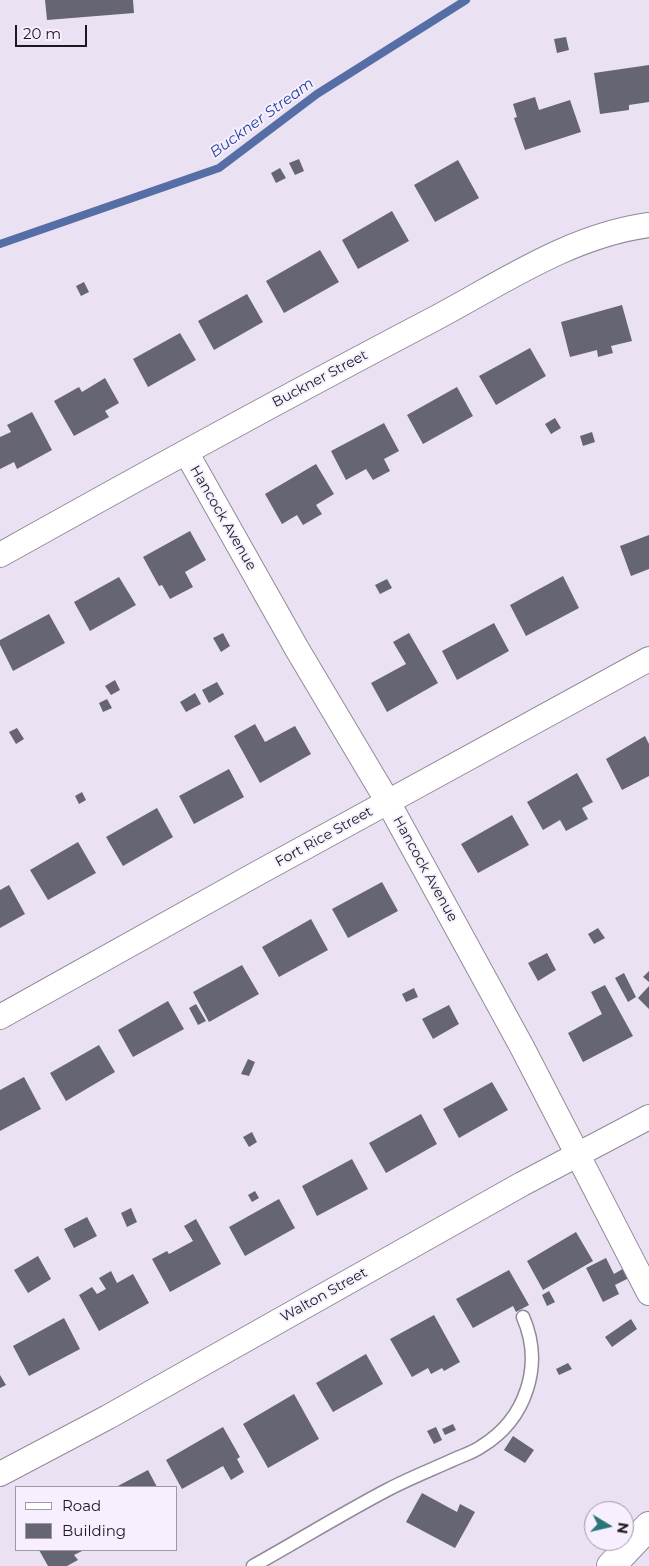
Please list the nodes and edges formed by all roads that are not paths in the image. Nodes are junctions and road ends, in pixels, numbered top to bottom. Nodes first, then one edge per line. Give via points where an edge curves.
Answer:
1 (649, 224) edge
2 (186, 452) junction
3 (0, 555) edge
4 (649, 659) edge
5 (388, 802) junction
6 (0, 1017) edge
7 (649, 1116) edge
8 (579, 1155) junction
9 (649, 1293) edge
10 (522, 1317) dead end
11 (0, 1474) edge
12 (649, 1526) edge
13 (253, 1566) edge
14 (611, 1566) edge

1 - 2 street, Buckner Street via 600,235 560,250
2 - 3 street, Buckner Street
2 - 5 street, Hancock Avenue
4 - 5 street, Fort Rice Street
5 - 6 street, Fort Rice Street
5 - 8 street, Hancock Avenue
7 - 8 street, Walton Street
8 - 9 street, Hancock Avenue
8 - 11 street, Walton Street
10 - 13 lane via 531,1344 532,1368 527,1391 516,1414 498,1434 481,1447 389,1489
12 - 14 highway

